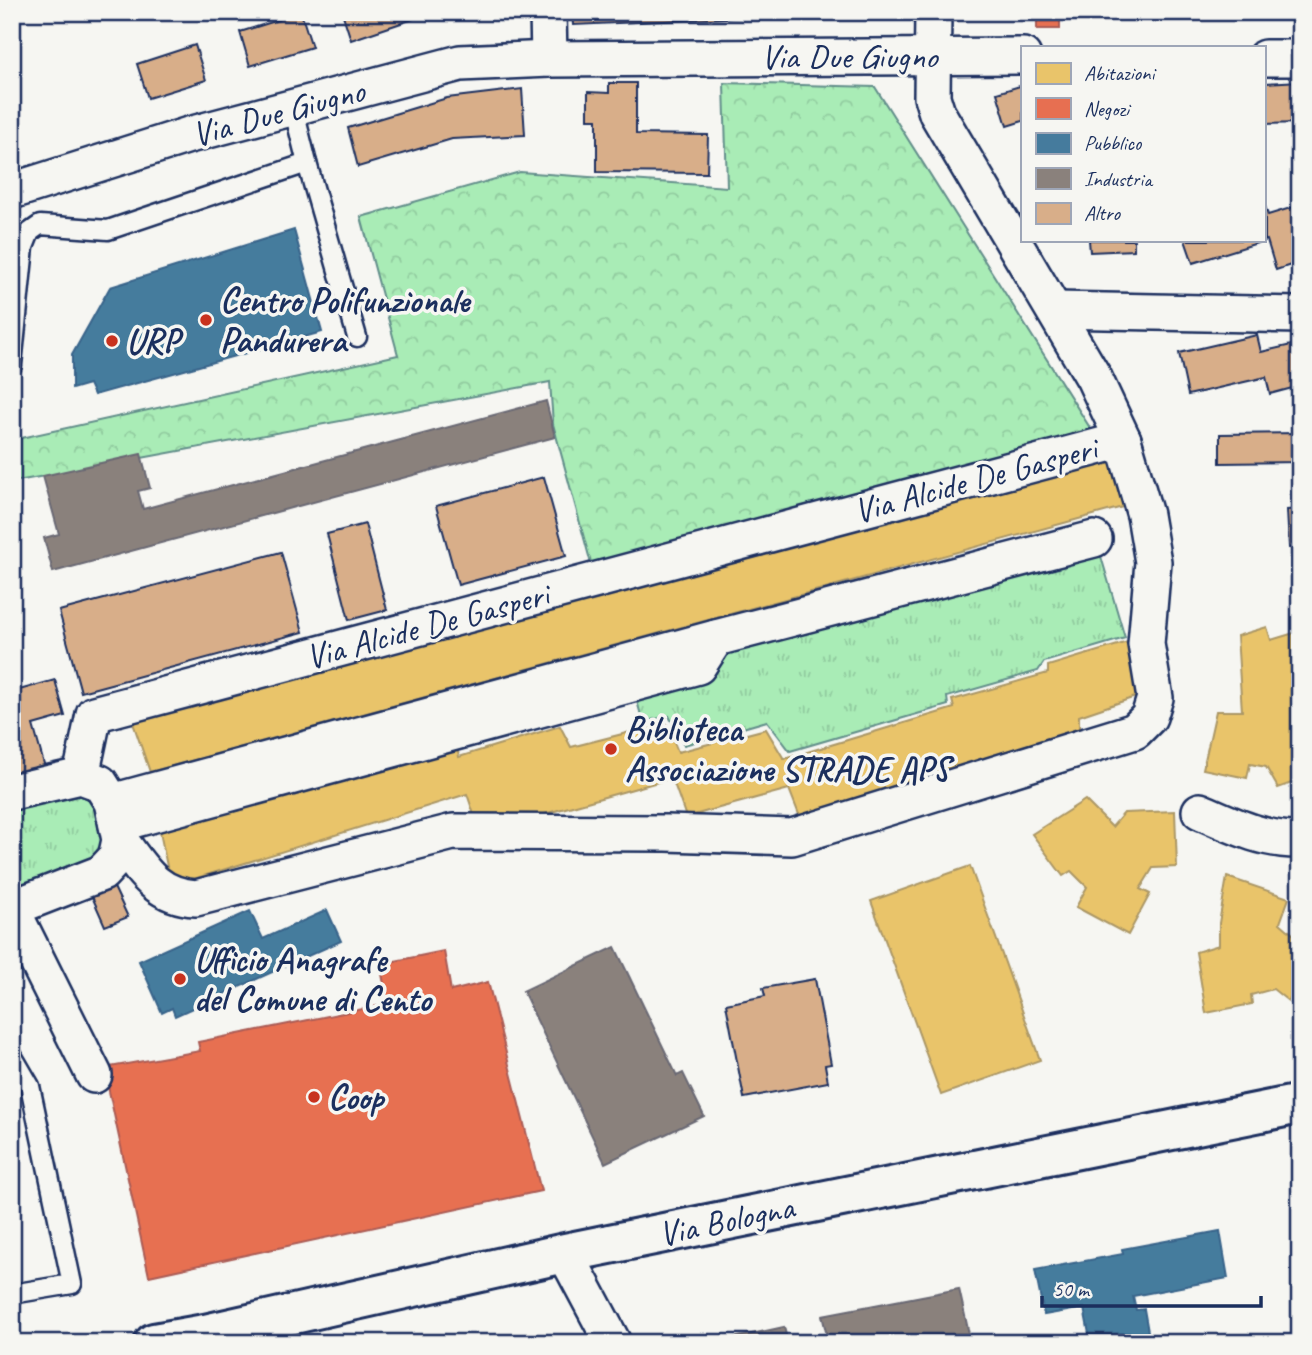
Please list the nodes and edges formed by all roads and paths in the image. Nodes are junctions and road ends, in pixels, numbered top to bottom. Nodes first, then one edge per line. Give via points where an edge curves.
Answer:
1 (548, 12) edge
2 (933, 12) edge
3 (932, 55) junction
4 (1021, 56) edge
5 (1266, 58) edge
6 (1300, 58) edge
7 (549, 59) junction
8 (293, 107) junction
9 (307, 163) junction
10 (12, 191) edge
11 (1055, 310) junction
12 (1300, 316) edge
13 (357, 337) dead end
14 (12, 365) edge
15 (1124, 440) junction
16 (1094, 539) dead end
17 (81, 776) junction
18 (12, 792) edge
19 (1200, 811) dead end
20 (116, 822) junction
21 (1300, 840) edge
22 (12, 909) edge
23 (12, 1055) edge
24 (94, 1075) dead end
25 (1300, 1104) edge
26 (565, 1253) junction
27 (12, 1294) edge
28 (154, 1343) edge
29 (613, 1343) edge

1 - 7 street
2 - 3 street
3 - 4 street, Via Due Giugno
3 - 7 street, Via Due Giugno
3 - 11 street via 932,97 937,113
5 - 6 street
7 - 8 street, Via Due Giugno via 460,63
8 - 9 lane
8 - 10 street, Via Due Giugno
9 - 13 lane
9 - 14 lane via 108,230 40,225 30,232 24,247
11 - 12 street
11 - 15 street
15 - 17 street, Via Alcide De Gasperi via 94,714
15 - 20 street, Via Alcide De Gasperi via 1153,562 1146,645 1155,698 1149,717 1136,732 792,837 453,832 196,898 177,897 150,880
16 - 20 street via 716,638 698,666
17 - 18 street
17 - 20 street, Via Alcide De Gasperi via 100,783
19 - 21 street via 1261,835
20 - 22 street via 116,858 102,873
22 - 24 street
23 - 27 lane via 30,1086 72,1284
25 - 26 main road, Via Bologna
26 - 28 main road, Via Bologna
26 - 29 street

